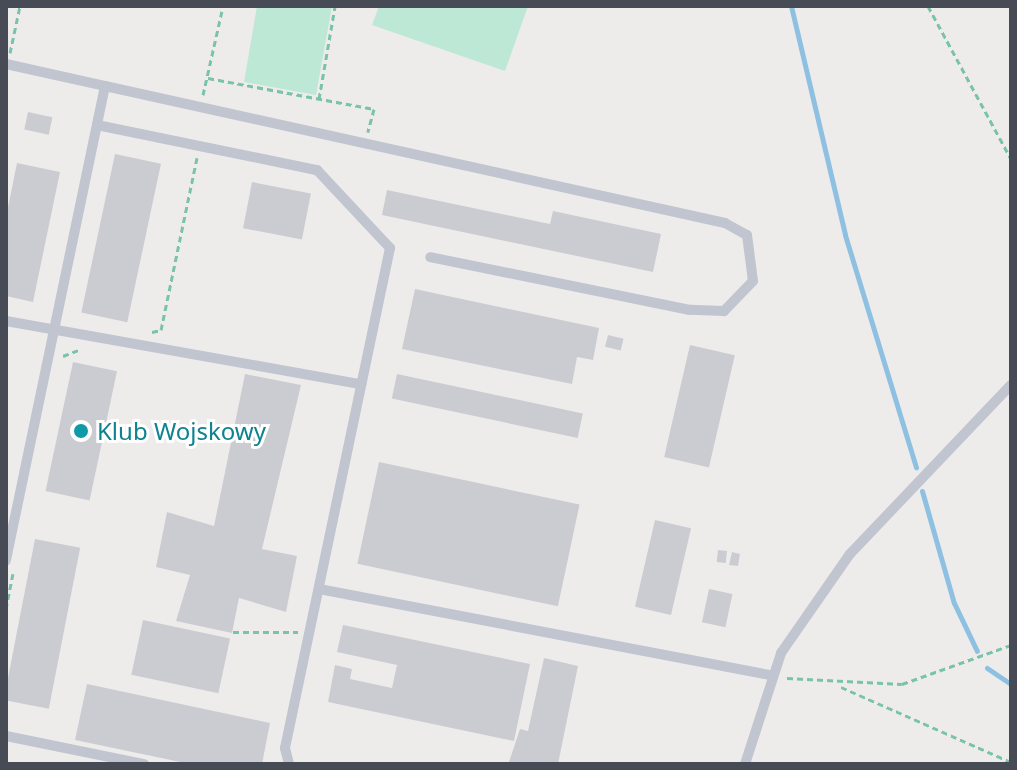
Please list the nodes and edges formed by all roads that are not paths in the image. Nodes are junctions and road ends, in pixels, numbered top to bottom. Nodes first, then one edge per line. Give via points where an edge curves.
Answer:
1 (7, 64) edge
2 (105, 86) junction
3 (97, 125) junction
4 (430, 257) dead end
5 (6, 321) edge
6 (55, 331) junction
7 (361, 384) junction
8 (1011, 385) edge
9 (6, 561) edge
10 (319, 589) junction
11 (773, 676) junction
12 (6, 736) edge
13 (75, 750) junction
14 (71, 764) edge
15 (144, 764) edge
16 (289, 764) edge
17 (745, 764) edge

1 - 2 lane
2 - 3 lane
2 - 4 lane via 725,223 747,235 753,281 724,311 690,310
3 - 6 lane
3 - 7 lane via 317,170 381,230 390,248
5 - 6 lane
6 - 7 lane
6 - 9 lane
7 - 10 lane
8 - 11 lane via 849,555 781,653
10 - 11 lane
10 - 16 lane via 285,748
11 - 17 lane
12 - 13 lane
13 - 14 lane
13 - 15 lane

